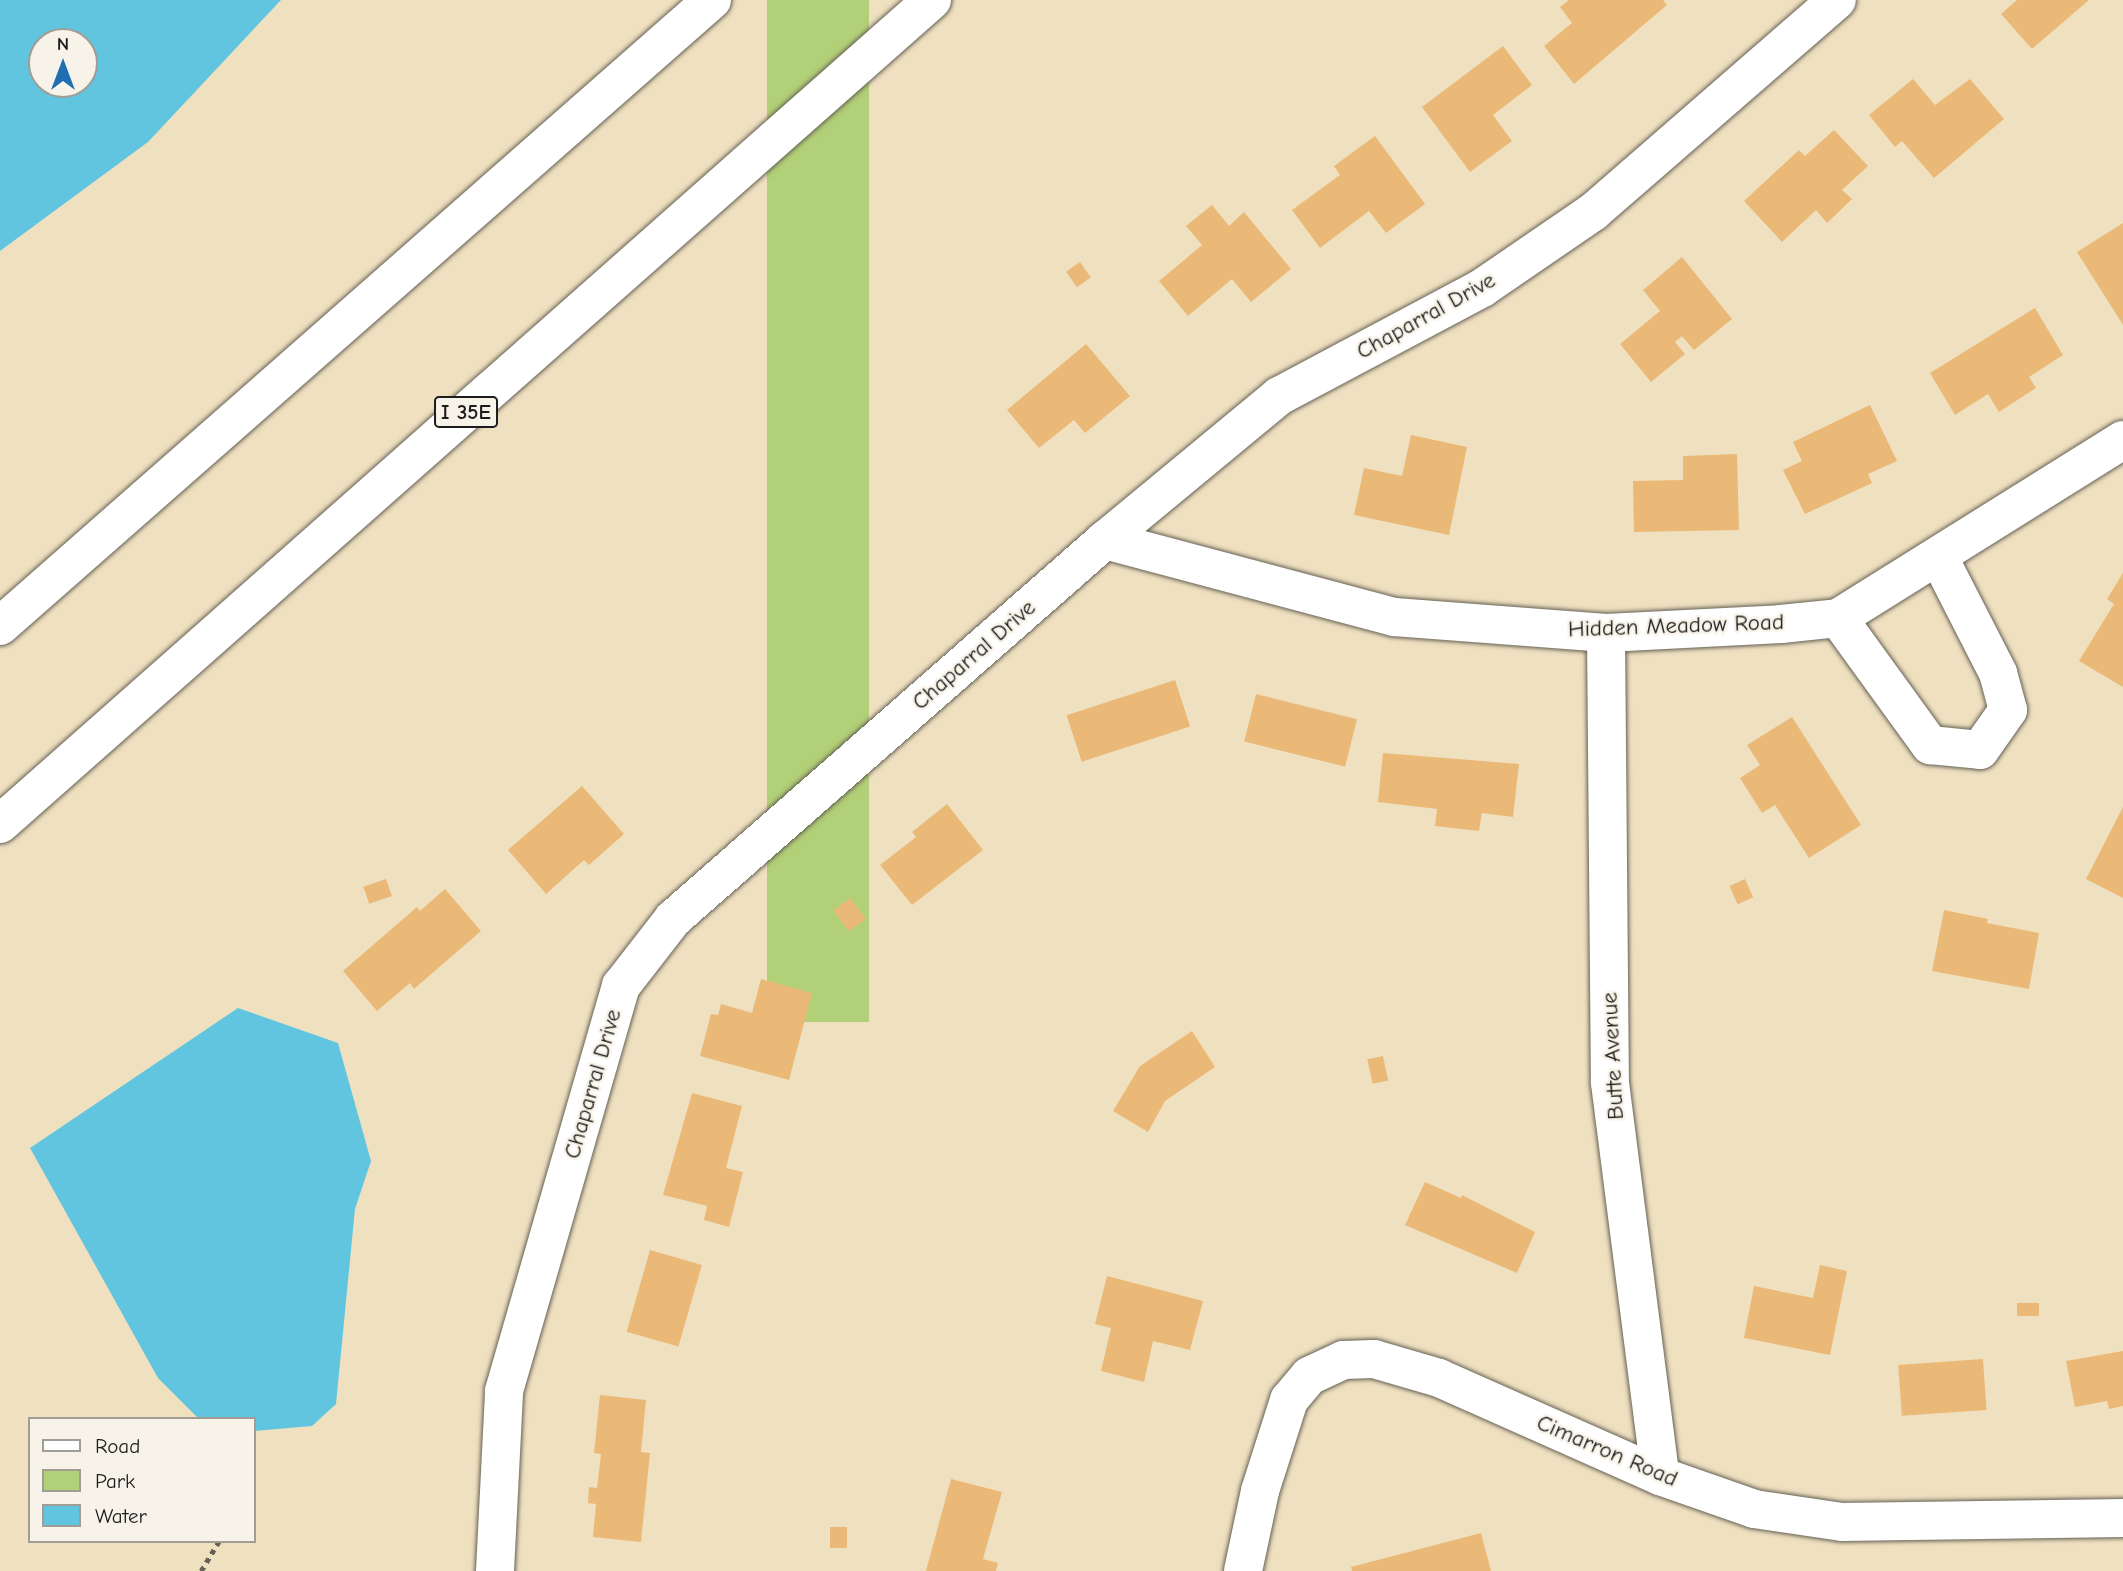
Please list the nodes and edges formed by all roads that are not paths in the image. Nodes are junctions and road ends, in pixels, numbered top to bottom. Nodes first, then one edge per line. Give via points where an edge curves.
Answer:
1 (712, 0) edge
2 (932, 0) edge
3 (1837, 0) edge
4 (2123, 440) edge
5 (1105, 540) junction
6 (1938, 556) junction
7 (1838, 618) junction
8 (0, 626) edge
9 (1606, 633) junction
10 (0, 824) edge
11 (1660, 1476) junction
12 (2123, 1518) edge
13 (495, 1571) edge
14 (1243, 1571) edge

1 - 8 main road
2 - 10 main road, I 35E
3 - 5 main road, Chaparral Drive via 1593,212 1482,288 1279,396
4 - 6 main road, Hidden Meadow Road
5 - 9 main road, Hidden Meadow Road via 1394,617
5 - 13 main road, Chaparral Drive via 673,919 621,986 504,1391
6 - 7 main road, Hidden Meadow Road
6 - 7 main road via 1998,673 2008,710 1980,750 1930,746
7 - 9 main road, Hidden Meadow Road
9 - 11 main road, Butte Avenue via 1611,1083
11 - 12 main road, Cimarron Road via 1754,1508 1842,1522
11 - 14 main road, Cimarron Road via 1438,1378 1374,1359 1343,1360 1309,1376 1289,1400 1260,1491

